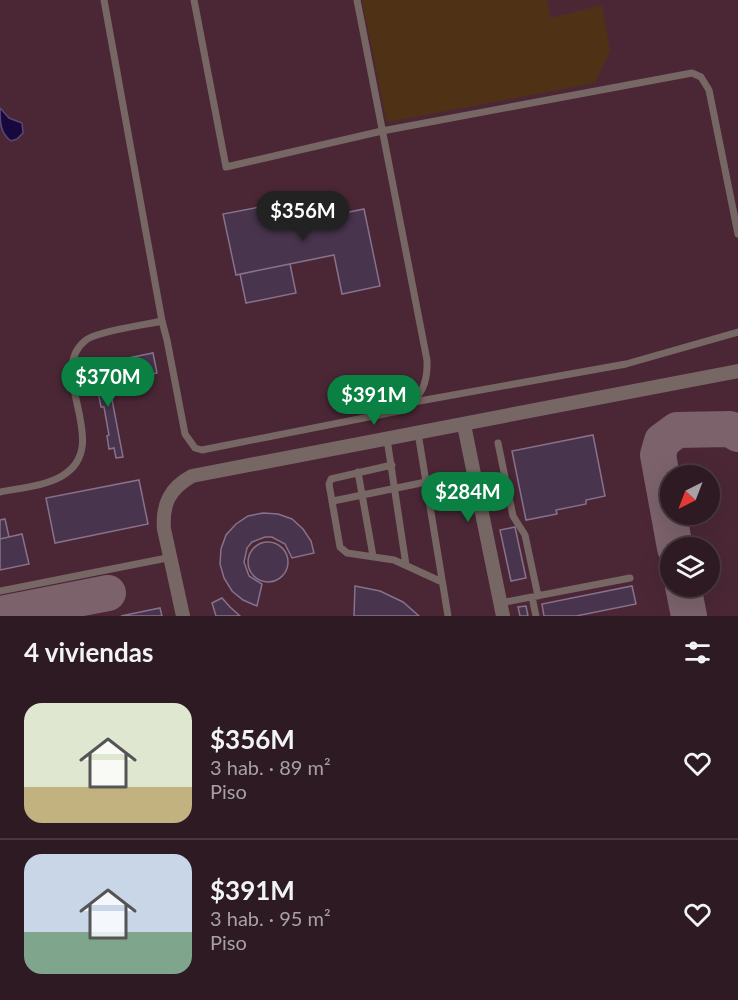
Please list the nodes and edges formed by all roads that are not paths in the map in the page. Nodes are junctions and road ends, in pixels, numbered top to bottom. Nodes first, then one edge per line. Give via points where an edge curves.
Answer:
1 (104, 0) edge
2 (194, 0) edge
3 (357, 0) edge
4 (382, 131) junction
5 (738, 234) edge
6 (162, 321) junction
7 (738, 332) edge
8 (738, 371) edge
9 (414, 402) junction
10 (464, 425) junction
11 (418, 432) junction
12 (387, 439) junction
13 (498, 443) dead end
14 (392, 465) junction
15 (358, 472) junction
16 (426, 482) junction
17 (395, 489) junction
18 (0, 492) edge
19 (362, 495) junction
20 (333, 501) junction
21 (373, 555) junction
22 (172, 557) junction
23 (406, 565) junction
24 (630, 578) dead end
25 (442, 582) junction
26 (0, 591) edge
27 (535, 596) junction
28 (501, 609) edge
29 (183, 616) edge
30 (448, 616) edge
31 (536, 616) edge

1 - 6 lane
2 - 4 lane via 226,167
3 - 4 lane
4 - 5 lane via 696,74 710,90
4 - 9 lane via 427,360 427,380
6 - 9 lane via 185,434 195,448 202,450 404,410
6 - 18 lane via 86,340 72,363 84,443 78,461 62,476
7 - 9 lane via 626,364
8 - 10 street
10 - 11 street
10 - 28 street
11 - 12 street
11 - 16 lane
12 - 14 lane
12 - 22 street via 192,476 170,495 163,516
13 - 27 lane via 513,516 525,535
14 - 15 lane
14 - 17 lane
15 - 19 lane
15 - 20 lane via 331,479
16 - 17 lane
16 - 25 lane
17 - 19 lane
17 - 23 lane
19 - 20 lane
19 - 21 lane
20 - 21 lane via 342,550
21 - 23 lane
22 - 26 lane
22 - 29 street
23 - 25 lane
24 - 27 lane
25 - 30 lane
27 - 28 lane
27 - 31 lane

